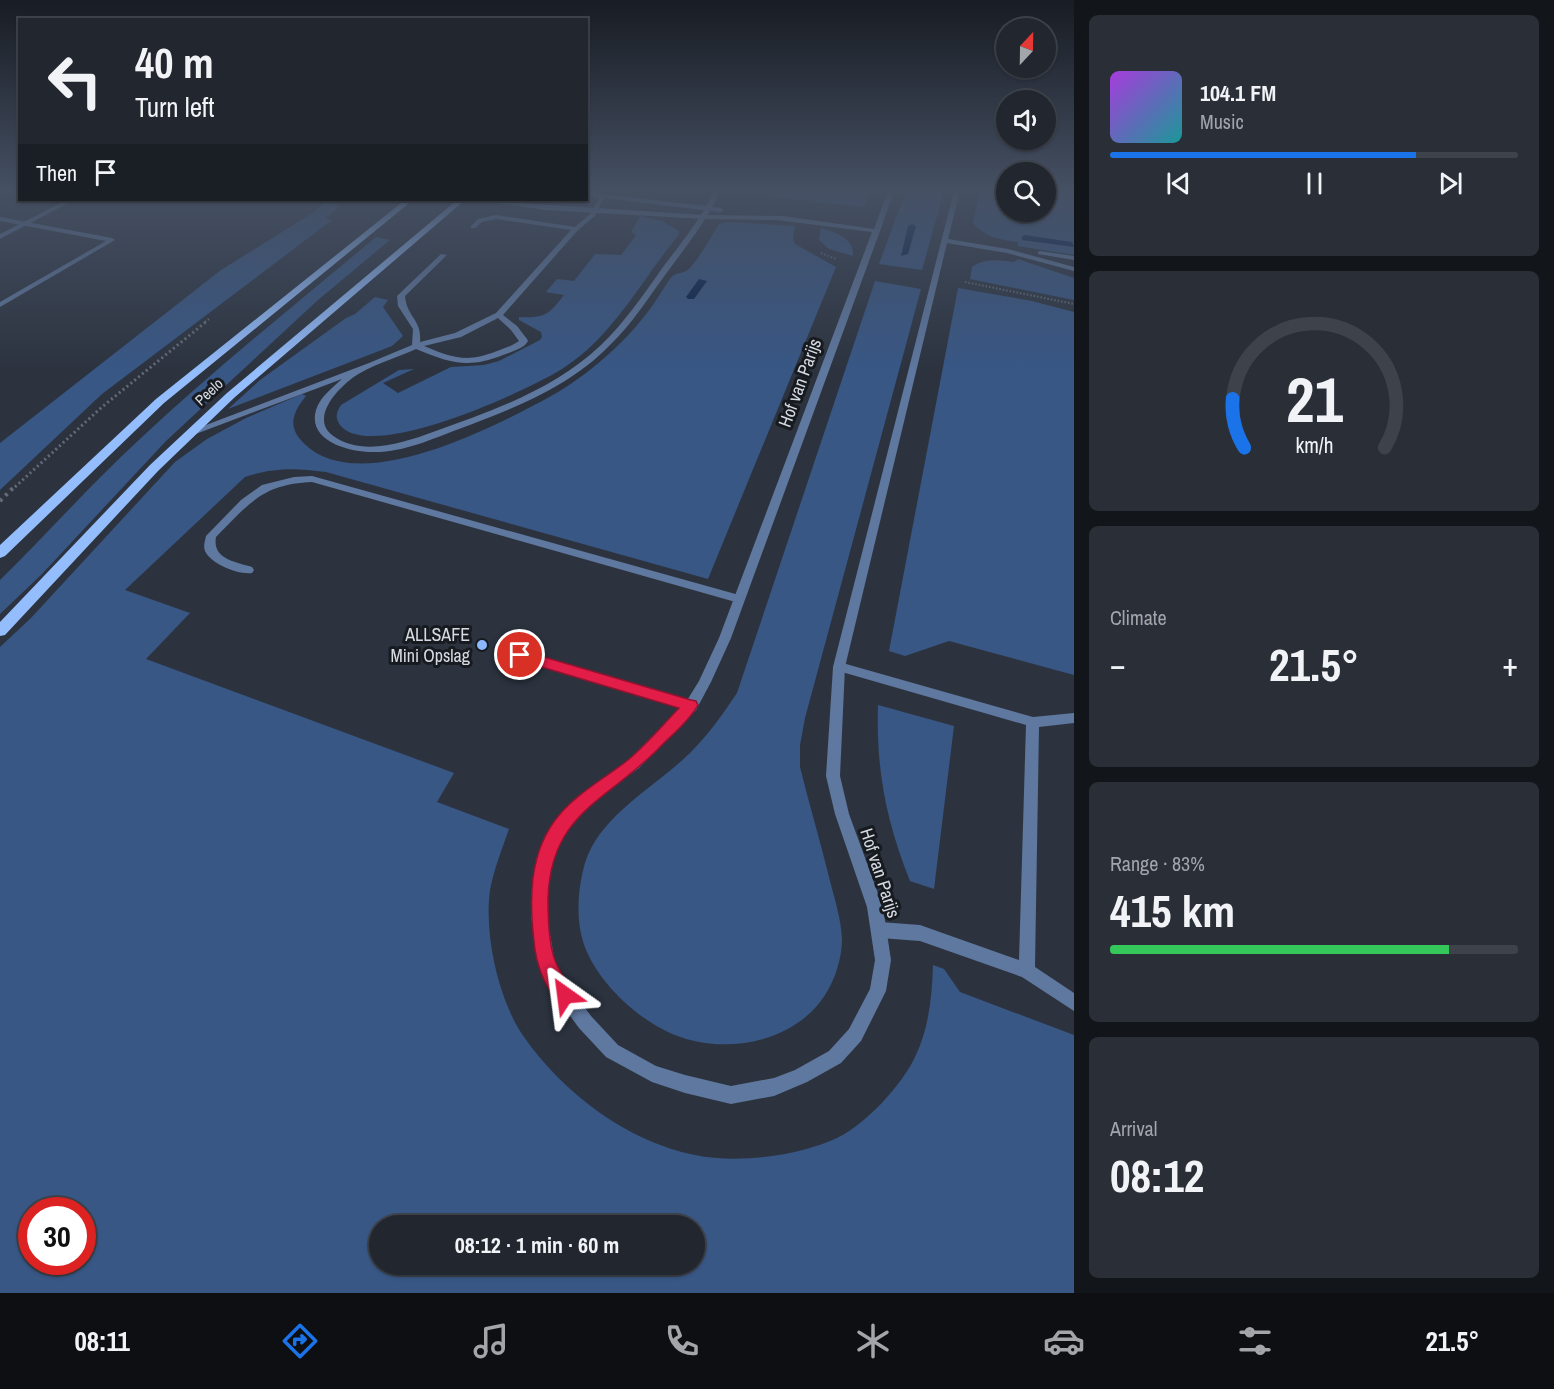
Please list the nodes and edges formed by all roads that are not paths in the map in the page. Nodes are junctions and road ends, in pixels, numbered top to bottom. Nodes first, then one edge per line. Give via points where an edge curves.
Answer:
1 (92, 251) edge
2 (345, 251) edge
3 (400, 251) edge
4 (556, 251) edge
5 (679, 251) edge
6 (869, 251) edge
7 (942, 251) edge
8 (1009, 251) edge
9 (1032, 251) edge
10 (443, 255) dead end
11 (1074, 258) edge
12 (1074, 268) edge
13 (0, 305) edge
14 (499, 315) junction
15 (416, 345) junction
16 (358, 370) junction
17 (190, 433) junction
18 (0, 553) edge
19 (248, 570) dead end
20 (739, 599) junction
21 (0, 631) edge
22 (520, 655) dead end
23 (839, 667) junction
24 (691, 705) junction
25 (1074, 718) edge
26 (1033, 722) junction
27 (880, 930) junction
28 (1028, 972) junction
29 (1074, 1004) edge

1 - 13 street
2 - 18 main road, Peelo via 160,401
3 - 17 main road, Peelo
4 - 14 street
5 - 16 street via 595,355 558,381 502,410 413,443 380,450 348,447 327,436 320,424 321,408
6 - 20 street, Hof van Parijs
7 - 23 street, Hof van Parijs
8 - 12 street
9 - 11 street
10 - 15 street via 401,296 402,306 417,329
14 - 15 street via 458,335
14 - 15 street via 524,341 482,361 452,360
15 - 16 street
16 - 17 street
17 - 21 main road, Peelo
19 - 20 street via 209,553 211,536 257,492 273,483 312,479
20 - 24 street, Hof van Parijs via 725,638
22 - 24 street
23 - 26 street
23 - 27 street, Hof van Parijs via 833,777
24 - 27 street, Hof van Parijs via 634,764 564,820 548,848 540,878 539,916 547,965 585,1022 612,1051 663,1077 731,1095 774,1087 835,1057 855,1035 878,990 883,960
25 - 26 street
26 - 28 street
27 - 28 street via 920,933
28 - 29 street

